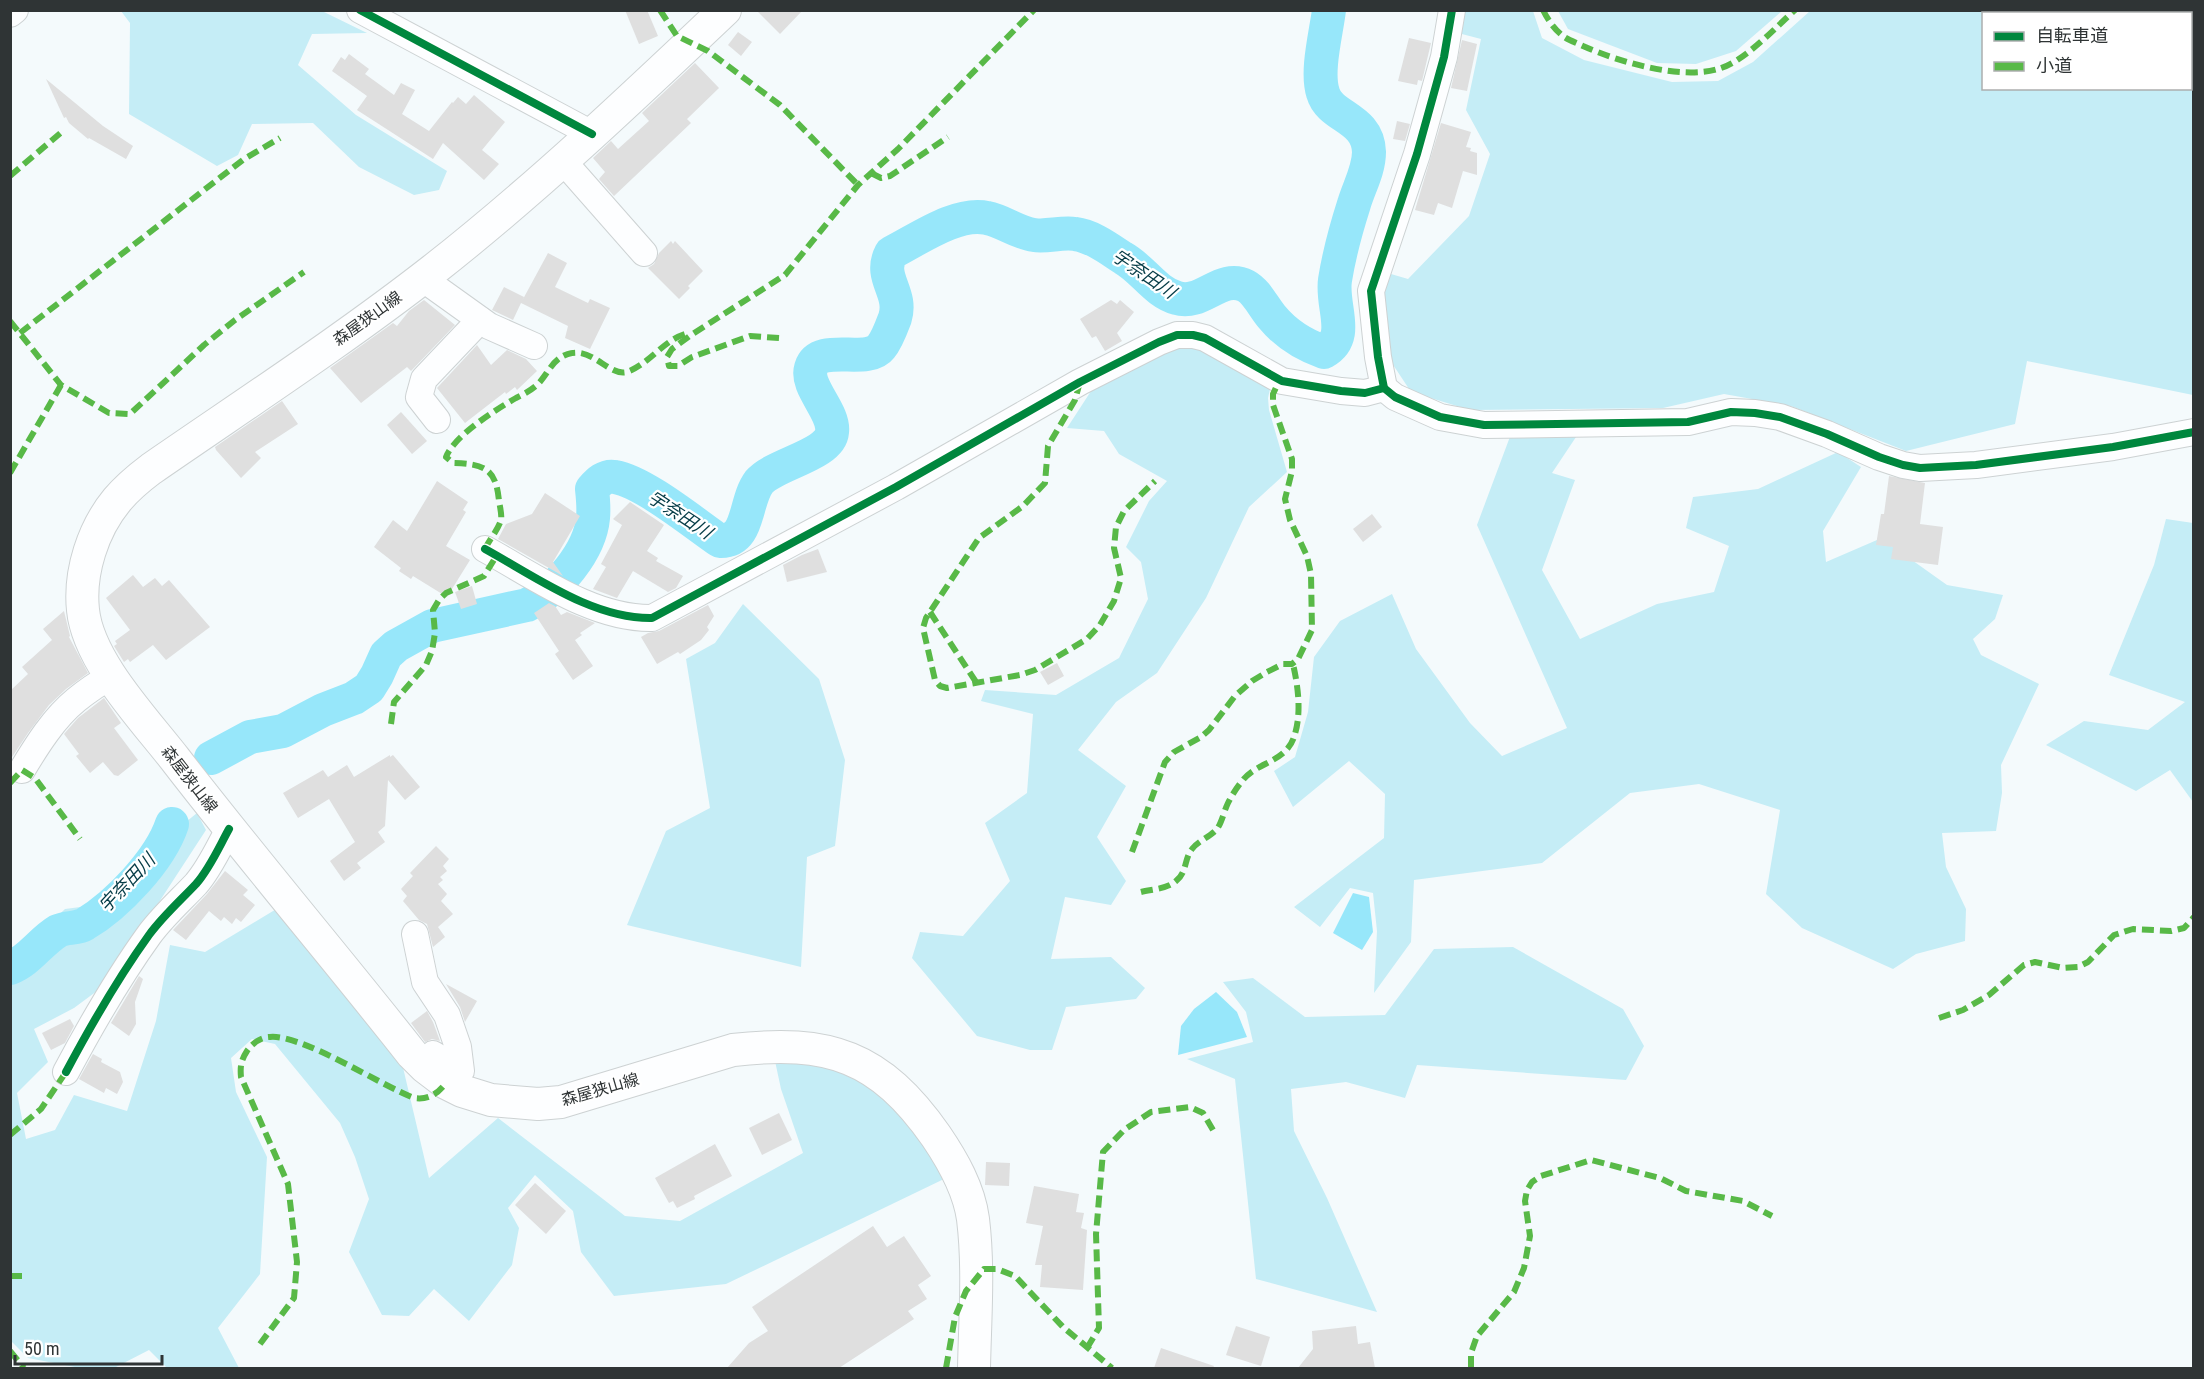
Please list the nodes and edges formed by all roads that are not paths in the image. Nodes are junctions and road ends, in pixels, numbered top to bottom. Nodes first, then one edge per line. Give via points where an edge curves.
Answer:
1 (15, 10) edge
2 (360, 10) edge
3 (724, 10) edge
4 (1452, 10) edge
5 (10, 14) edge
6 (592, 134) junction
7 (563, 160) junction
8 (644, 253) dead end
9 (422, 278) junction
10 (480, 320) junction
11 (534, 346) dead end
12 (1384, 388) junction
13 (437, 420) dead end
14 (2193, 432) edge
15 (485, 549) dead end
16 (111, 676) junction
17 (22, 770) dead end
18 (230, 829) junction
19 (415, 934) dead end
20 (422, 1064) junction
21 (66, 1072) dead end
22 (974, 1368) edge

1 - 5 street
2 - 6 street
3 - 6 main road, 森屋狭山線
4 - 12 street via 1444,57 1417,154 1371,291
6 - 7 main road, 森屋狭山線
7 - 8 street
7 - 9 main road, 森屋狭山線
9 - 10 street
9 - 16 main road, 森屋狭山線 via 151,469 117,500 90,549 82,610 100,659
10 - 11 street
10 - 13 street via 424,379 420,397
12 - 14 street via 1440,417 1484,425 1688,422 1731,412 1755,413 1780,417 1879,457 1920,468 2113,447
12 - 15 street via 1365,393 1282,381 1205,338 1177,335 1080,382 896,487 652,618 607,612
16 - 17 street via 64,711
16 - 18 main road, 森屋狭山線
18 - 20 main road, 森屋狭山線
18 - 21 street via 197,883 149,935
19 - 20 street via 425,982 447,1015 461,1071 434,1054
20 - 22 main road, 森屋狭山線 via 462,1091 519,1104 561,1102 733,1050 756,1047 802,1047 847,1057 867,1066 915,1108 950,1159 968,1197 976,1263

